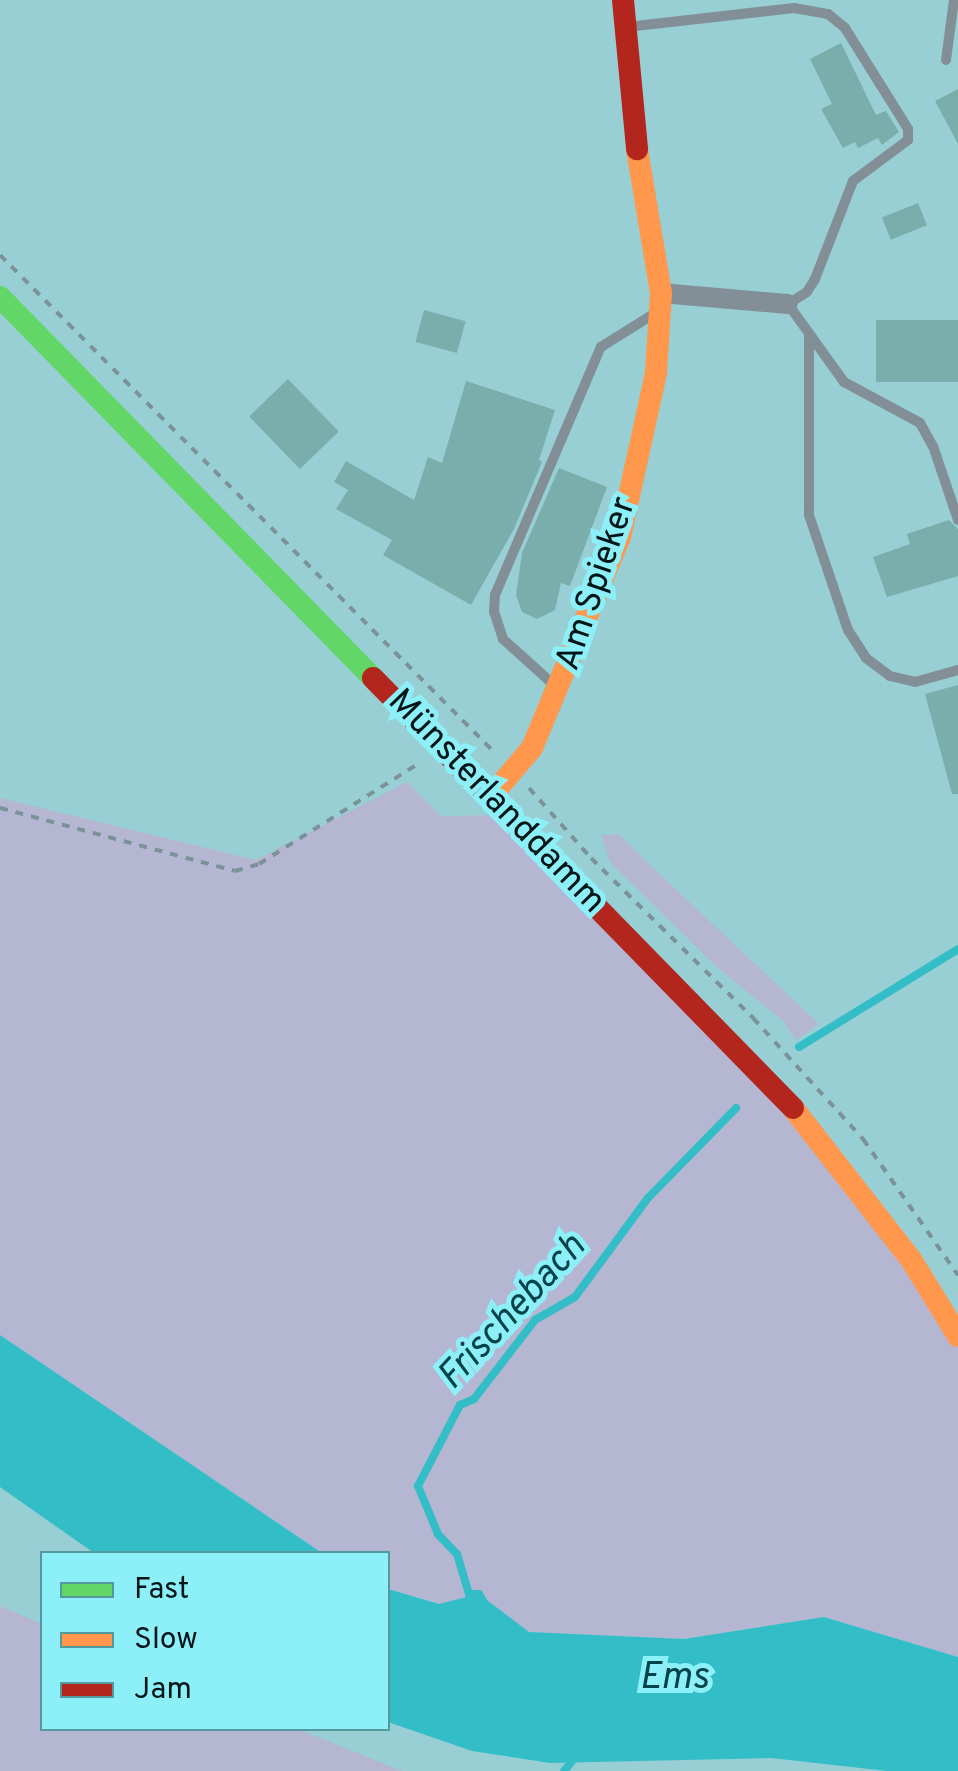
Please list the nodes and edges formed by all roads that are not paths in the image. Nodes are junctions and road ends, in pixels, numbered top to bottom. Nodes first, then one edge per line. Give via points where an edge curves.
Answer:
1 (623, 0) edge
2 (954, 0) edge
3 (624, 27) junction
4 (946, 60) dead end
5 (0, 296) edge
6 (661, 301) junction
7 (788, 304) junction
8 (809, 334) junction
9 (958, 520) edge
10 (958, 670) edge
11 (559, 690) junction
12 (491, 796) junction
13 (958, 1336) edge

1 - 3 main road, Am Spieker
2 - 4 lane
3 - 6 main road, Am Spieker
3 - 7 lane via 794,8 828,14 845,28 908,130 908,140 853,180 816,279
5 - 12 main road, Münsterlanddamm
6 - 7 street
6 - 11 main road, Am Spieker via 656,373 620,537
6 - 11 lane via 601,347 495,595 503,639
7 - 8 lane
8 - 9 lane via 844,382 920,423
8 - 10 lane via 809,515 848,630 866,658 890,676 915,682
11 - 12 main road, Am Spieker via 532,748
12 - 13 main road, Münsterlanddamm via 786,1100 912,1261

